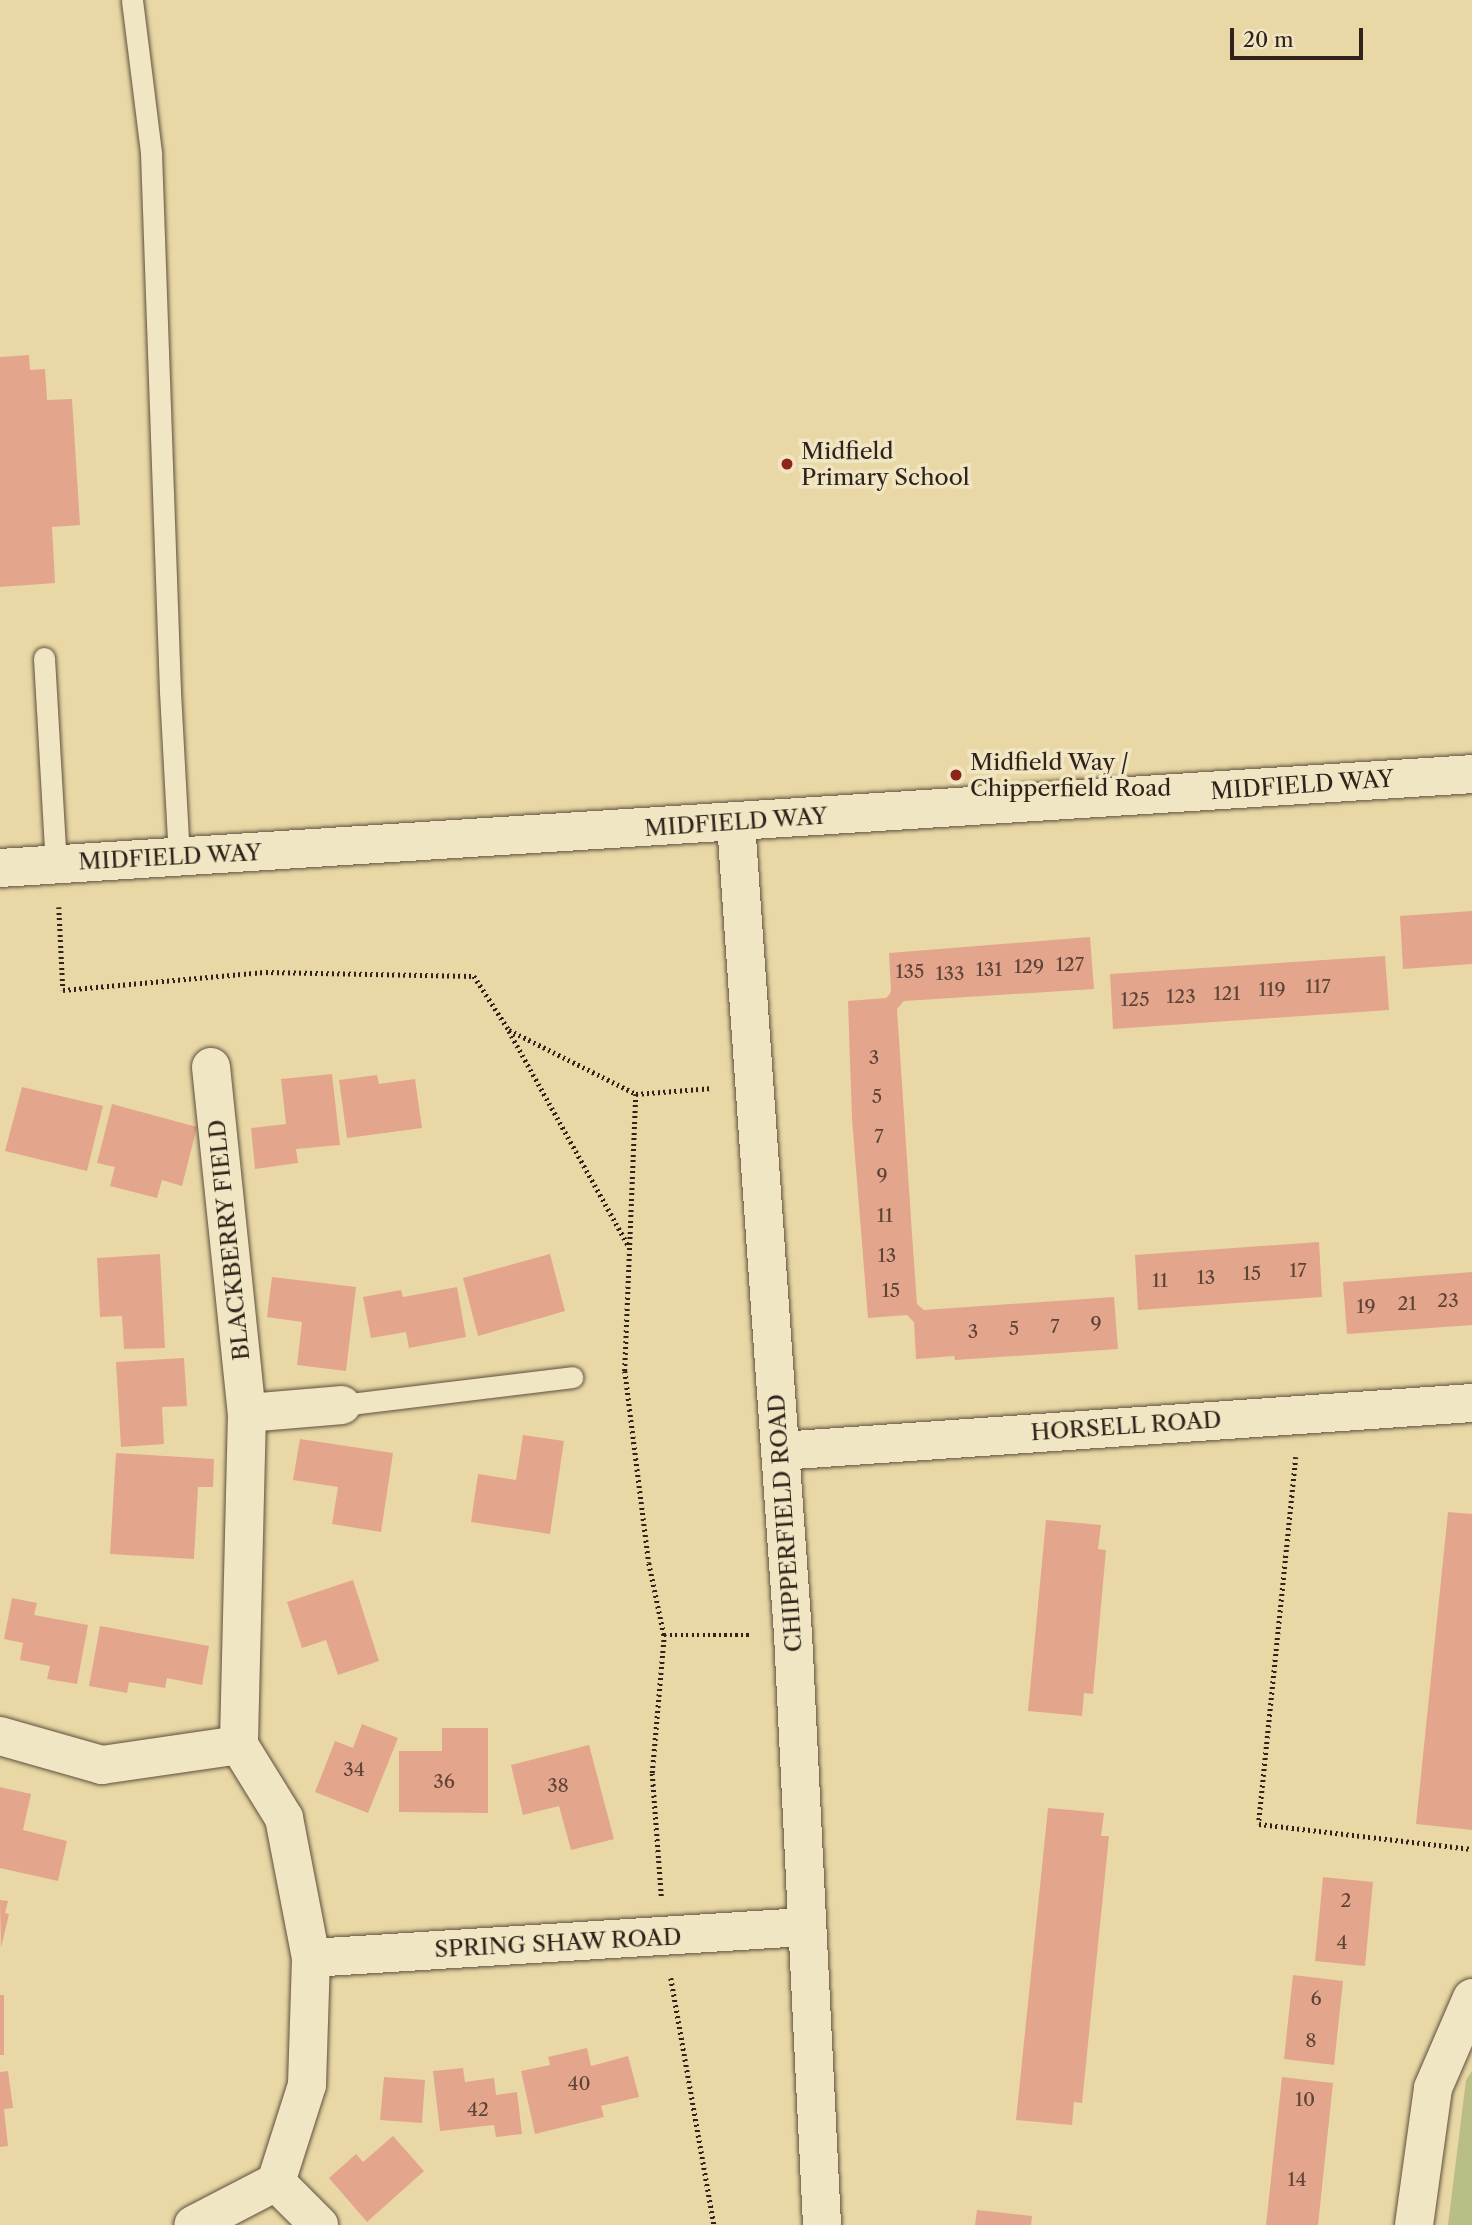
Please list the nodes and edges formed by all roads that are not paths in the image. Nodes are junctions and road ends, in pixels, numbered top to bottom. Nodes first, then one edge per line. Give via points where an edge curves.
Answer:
1 (132, 0) edge
2 (44, 658) dead end
3 (1472, 774) edge
4 (736, 822) junction
5 (179, 857) junction
6 (56, 864) junction
7 (0, 868) edge
8 (211, 1067) dead end
9 (572, 1377) dead end
10 (1472, 1404) edge
11 (342, 1405) joint
12 (247, 1413) junction
13 (780, 1451) junction
14 (0, 1736) edge
15 (239, 1745) junction
16 (805, 1927) junction
17 (311, 1958) junction
18 (1472, 1998) edge
19 (276, 2182) junction
20 (192, 2225) edge
21 (319, 2225) edge
22 (822, 2225) edge
23 (1414, 2225) edge

1 - 5 lane via 151,153
2 - 6 lane
3 - 4 street, MIDFIELD WAY
4 - 5 street, MIDFIELD WAY
4 - 13 street, CHIPPERFIELD ROAD
5 - 6 street, MIDFIELD WAY
6 - 7 street, MIDFIELD WAY
8 - 12 street, BLACKBERRY FIELD
9 - 11 lane
10 - 13 street, HORSELL ROAD
11 - 12 street
12 - 15 street, BLACKBERRY FIELD
13 - 16 street, CHIPPERFIELD ROAD
14 - 15 street via 102,1765
15 - 17 street via 284,1818
16 - 17 street, SPRING SHAW ROAD
16 - 22 street, CHIPPERFIELD ROAD
17 - 19 street via 307,2085
18 - 23 street via 1433,2088
19 - 20 street
19 - 21 street

